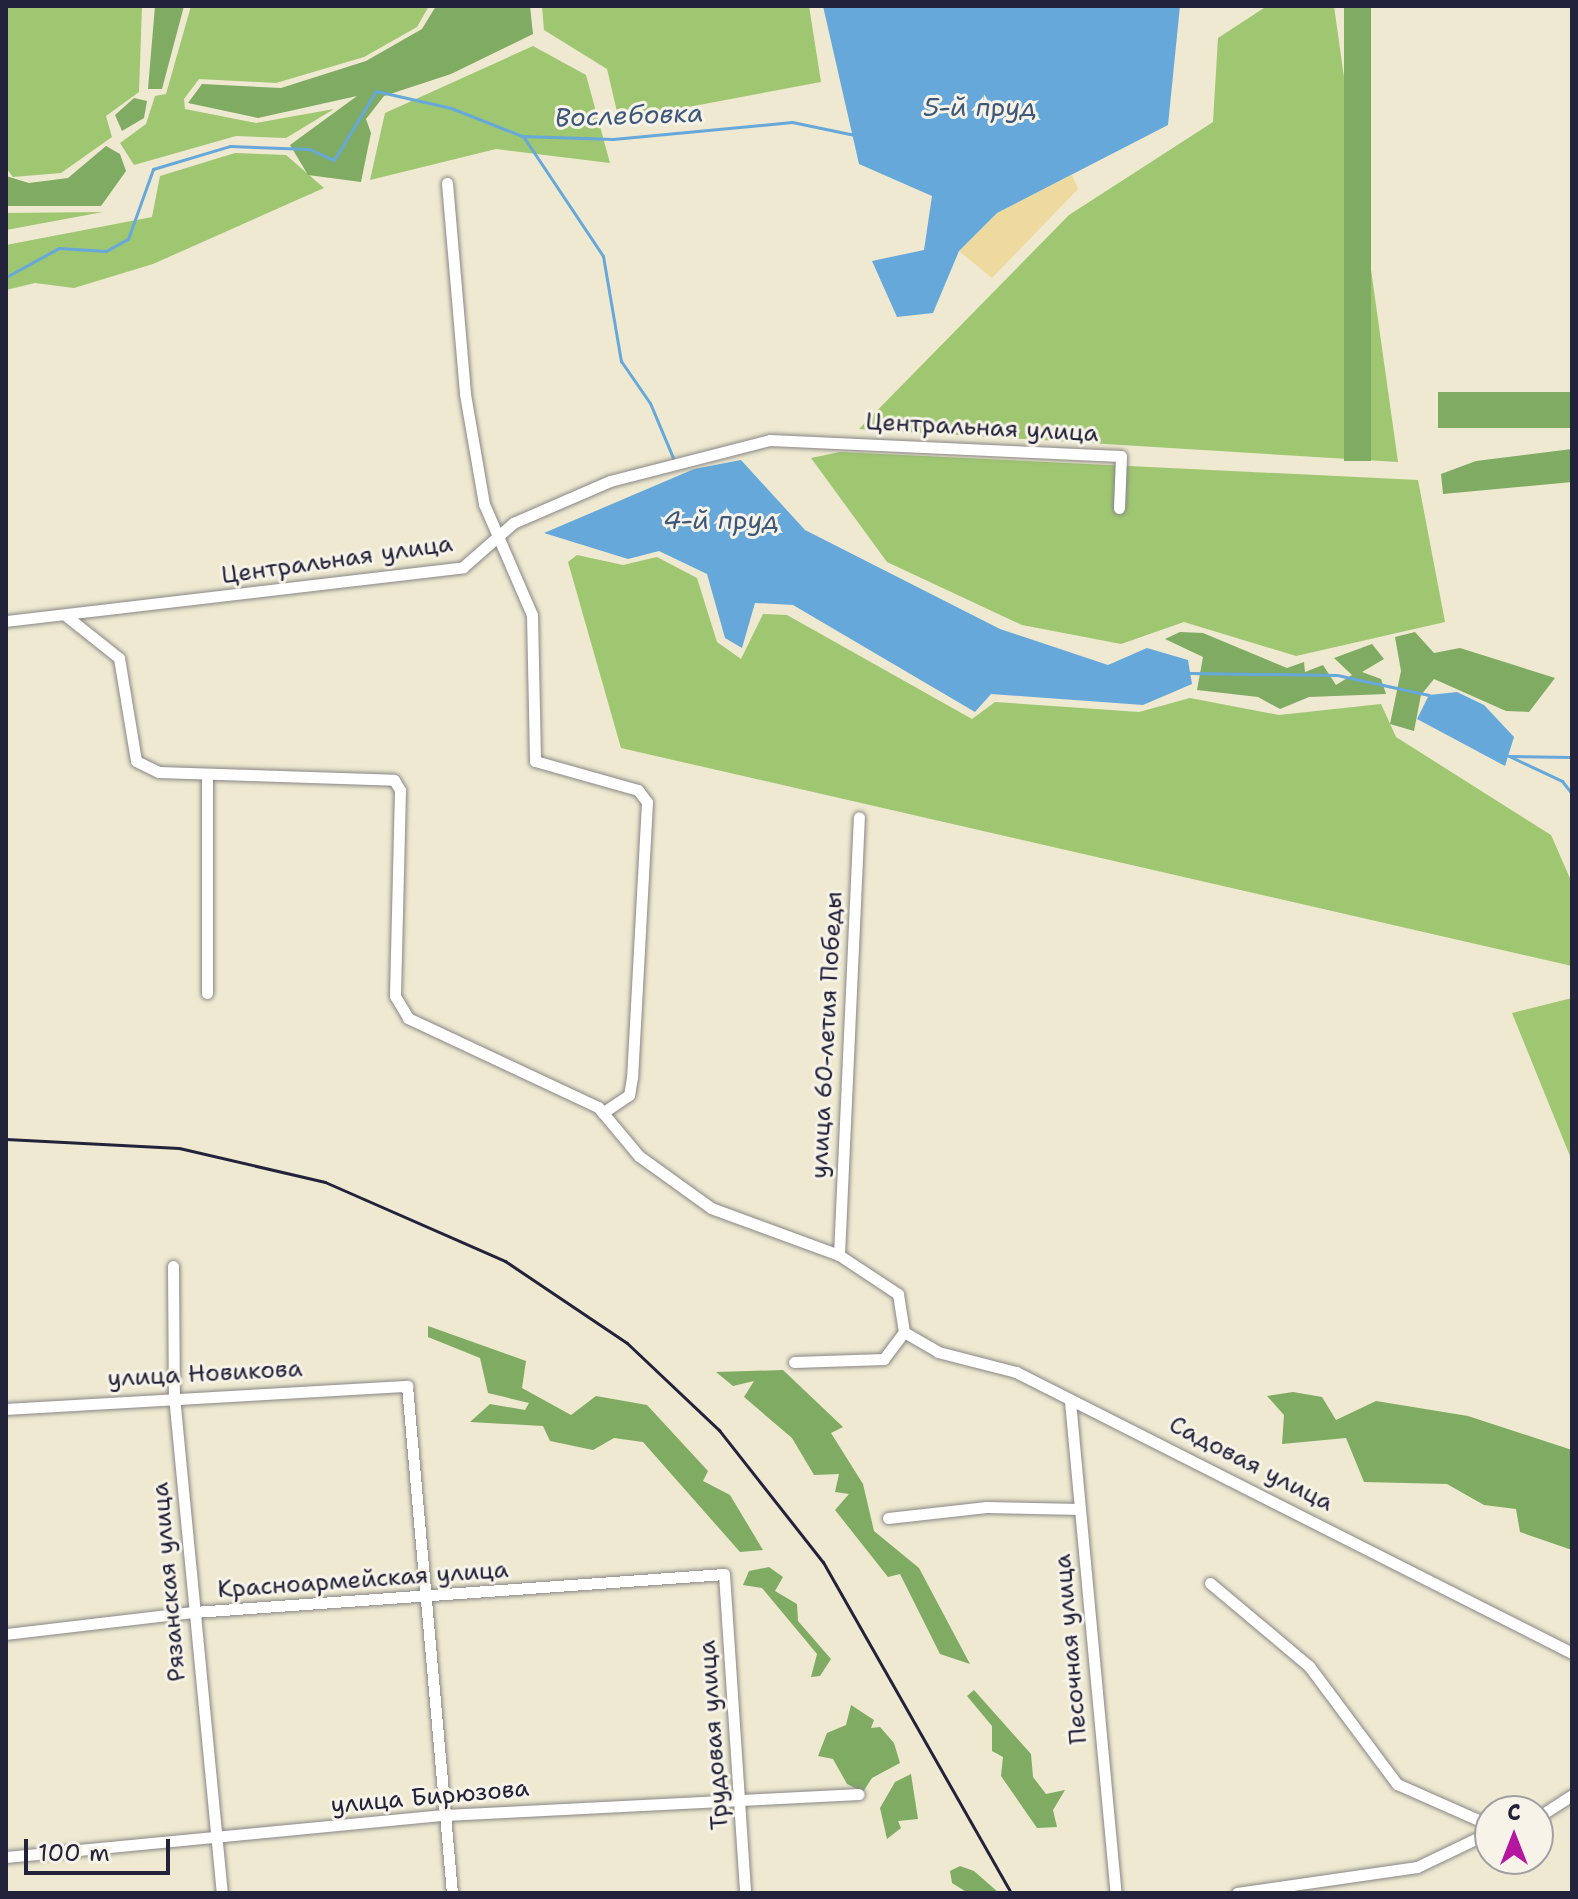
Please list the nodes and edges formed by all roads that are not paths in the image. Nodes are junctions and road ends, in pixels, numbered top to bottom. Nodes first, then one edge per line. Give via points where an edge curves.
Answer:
1 (447, 183) dead end
2 (1119, 508) dead end
3 (494, 540) junction
4 (65, 615) junction
5 (6, 621) edge
6 (207, 774) junction
7 (859, 817) dead end
8 (207, 993) dead end
9 (602, 1113) junction
10 (839, 1255) junction
11 (173, 1266) dead end
12 (904, 1332) junction
13 (794, 1362) dead end
14 (174, 1396) junction
15 (1070, 1401) junction
16 (6, 1409) edge
17 (1080, 1509) junction
18 (888, 1518) dead end
19 (724, 1574) joint
20 (1210, 1583) dead end
21 (429, 1600) junction
22 (194, 1612) junction
23 (6, 1634) edge
24 (1572, 1653) edge
25 (858, 1794) dead end
26 (742, 1800) junction
27 (1572, 1800) edge
28 (1554, 1809) edge
29 (446, 1815) junction
30 (1474, 1818) edge
31 (217, 1839) junction
32 (1474, 1840) edge
33 (6, 1857) edge
34 (222, 1893) edge
35 (452, 1893) edge
36 (745, 1893) edge
37 (1116, 1893) edge
38 (1237, 1893) edge

1 - 3 street via 465,394
2 - 3 street, Центральная улица via 1121,456 770,440 610,481 513,523
3 - 4 street, Центральная улица via 463,567
3 - 9 street via 518,570 532,615 535,761 638,790 647,802 632,1077 629,1095
4 - 5 street, Центральная улица
4 - 6 street via 119,658 136,761 159,772
6 - 8 street
6 - 9 street via 394,780 400,790 395,996 401,1011 567,1089
7 - 10 street, улица 60-летия Победы
9 - 10 street via 639,1156 711,1208
10 - 12 street via 898,1294
11 - 14 street, Рязанская улица
12 - 13 street via 884,1359
12 - 15 street, Садовая улица
14 - 16 street, улица Новикова
14 - 21 street, улица Новикова via 407,1386
14 - 22 street, Рязанская улица
15 - 17 street, Песочная улица
15 - 24 street, Садовая улица
17 - 18 street via 986,1507
17 - 37 street, Песочная улица
19 - 21 street, Красноармейская улица
19 - 26 street, Трудовая улица
20 - 30 street via 1309,1666 1397,1784
21 - 22 street, Красноармейская улица
21 - 29 street
22 - 23 street, Красноармейская улица
22 - 31 street, Рязанская улица
25 - 26 street, улица Бирюзова
26 - 29 street, улица Бирюзова
26 - 36 street, Трудовая улица
27 - 28 street
29 - 31 street, улица Бирюзова
29 - 35 street
31 - 33 street, улица Бирюзова
31 - 34 street, Рязанская улица
32 - 38 street via 1417,1867

